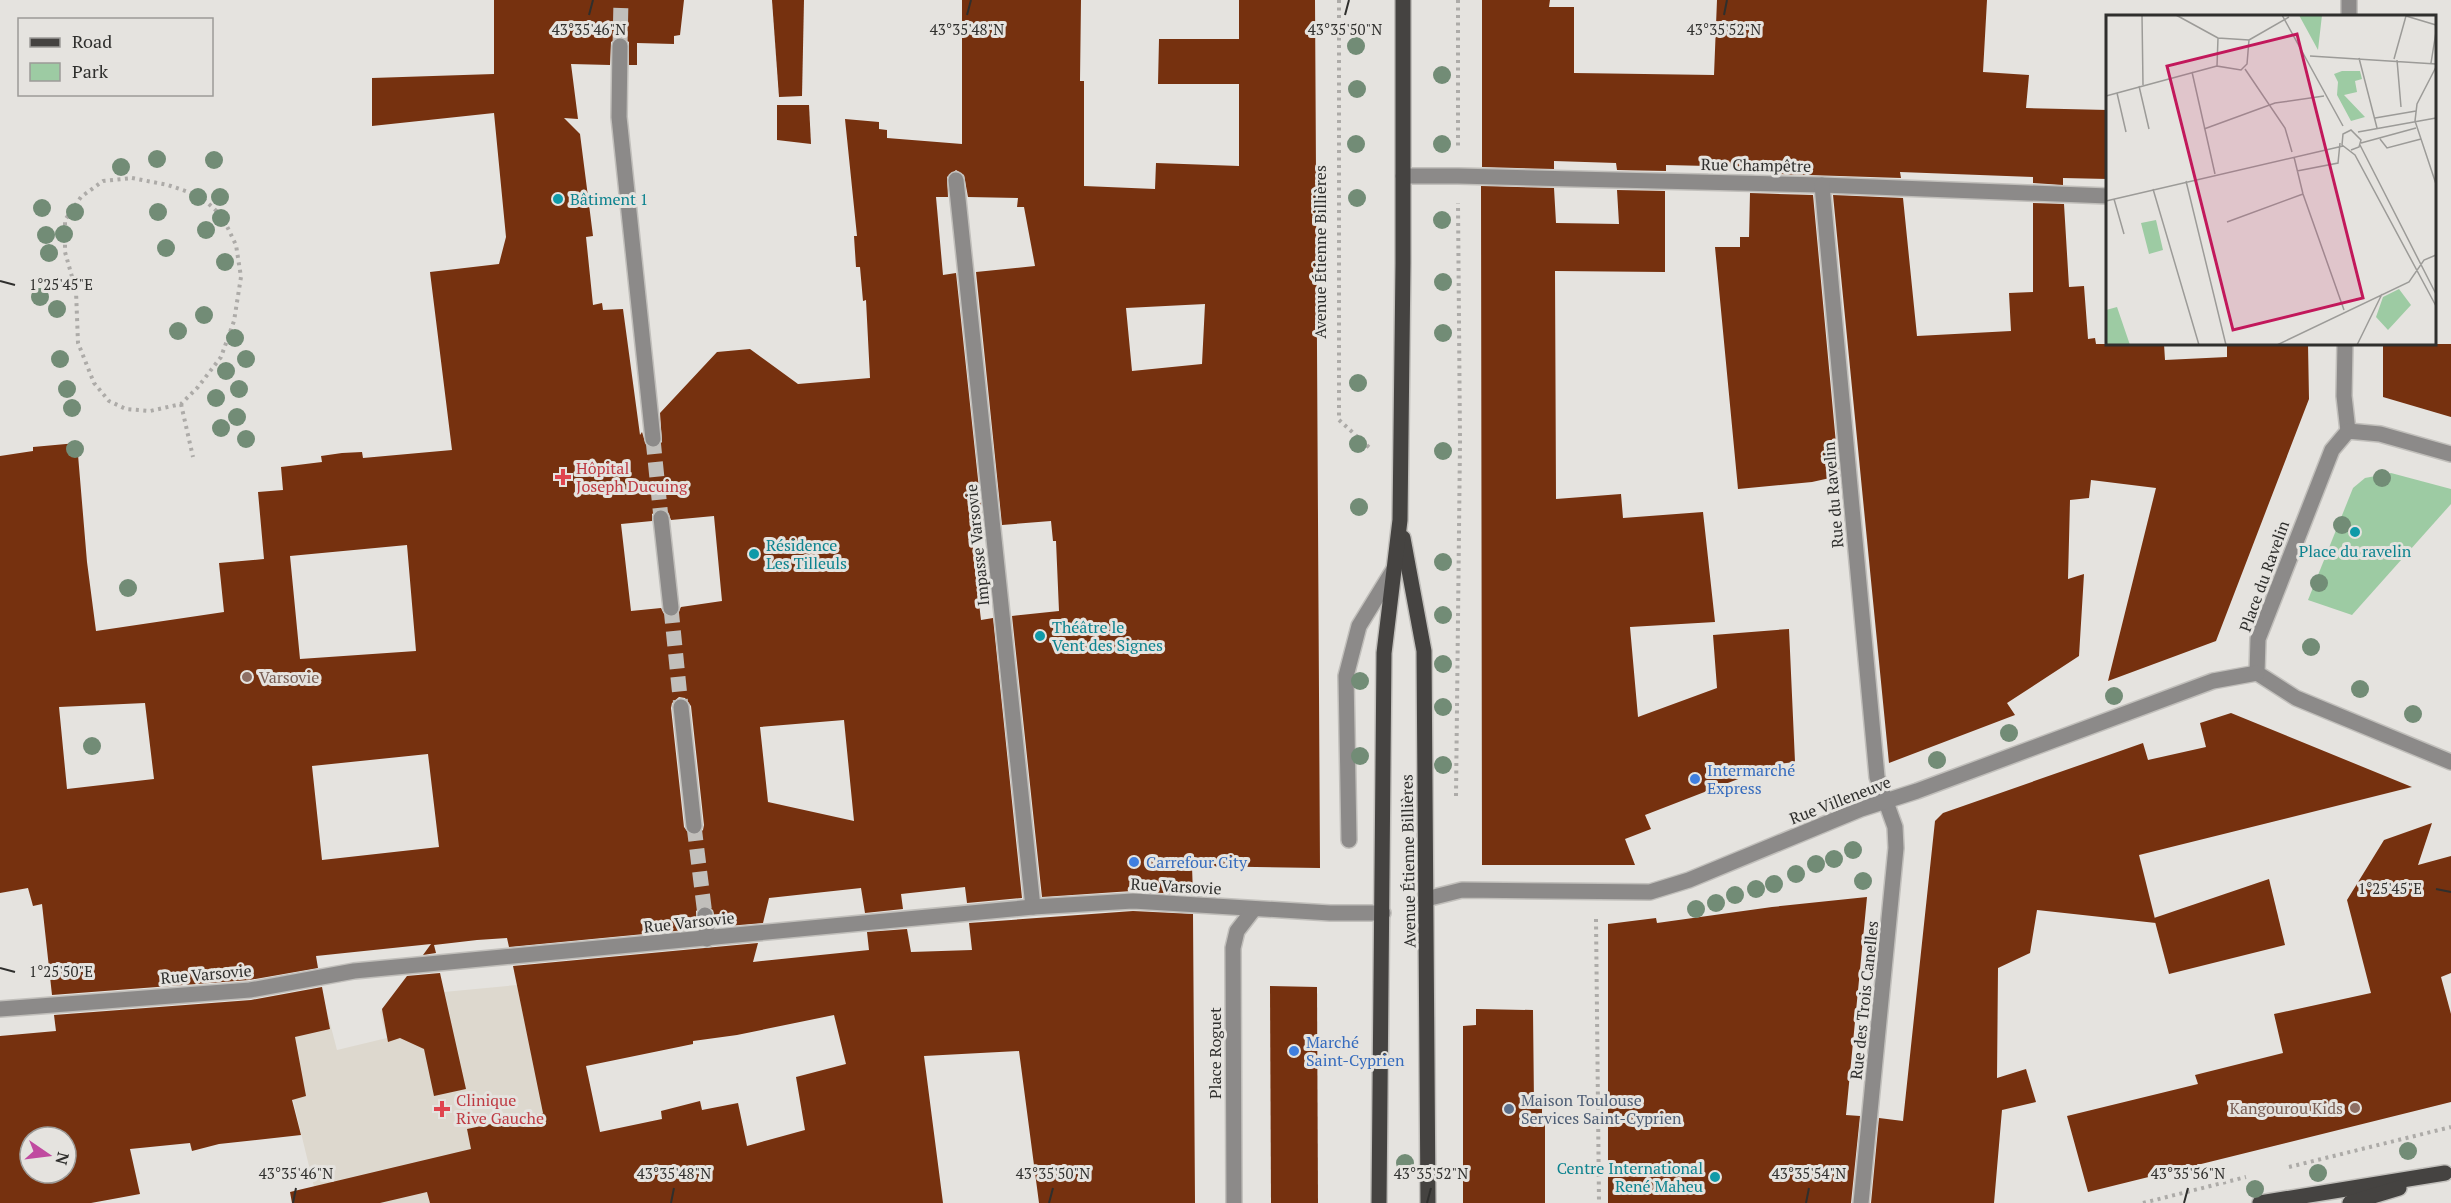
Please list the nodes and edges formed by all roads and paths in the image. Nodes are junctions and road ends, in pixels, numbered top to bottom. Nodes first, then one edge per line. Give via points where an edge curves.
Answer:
1 (1339, 0) edge
2 (1403, 0) edge
3 (1458, 0) edge
4 (620, 46) tunnel mouth
5 (1403, 176) junction
6 (1458, 176) junction
7 (956, 180) dead end
8 (1822, 185) junction
9 (2106, 196) edge
10 (2345, 345) edge
11 (181, 404) junction
12 (2348, 431) junction
13 (652, 439) tunnel mouth
14 (2451, 454) edge
15 (193, 457) dead end
16 (1400, 476) junction
17 (661, 518) tunnel mouth
18 (1400, 520) junction
19 (1394, 569) junction
20 (671, 608) tunnel mouth
21 (2257, 673) junction
22 (681, 707) tunnel mouth
23 (2451, 762) edge
24 (1456, 801) dead end
25 (1886, 801) junction
26 (694, 825) tunnel mouth
27 (1349, 840) dead end
28 (1426, 899) junction
29 (1033, 907) junction
30 (1254, 909) junction
31 (1383, 913) junction
32 (705, 915) tunnel mouth
33 (1596, 924) dead end
34 (707, 939) junction
35 (0, 1009) edge
36 (2451, 1127) edge
37 (2280, 1169) dead end
38 (2448, 1172) edge
39 (2257, 1175) dead end
40 (1234, 1203) edge
41 (1379, 1203) edge
42 (1428, 1203) edge
43 (1599, 1203) edge
44 (1861, 1203) edge
45 (2143, 1203) edge
46 (2260, 1203) edge
47 (2350, 1203) edge

1 - 16 path, Avenue Étienne Billières via 1339,420
2 - 5 main road, Avenue Étienne Billières
3 - 6 path
4 - 13 street via 619,117
5 - 6 street, Rue Champêtre
5 - 16 main road, Avenue Étienne Billières
6 - 8 street, Rue Champêtre
6 - 24 path
7 - 29 street, Impasse Varsovie
8 - 9 street, Rue Champêtre
8 - 25 street, Rue du Ravelin via 1877,777
10 - 12 street
11 - 11 path via 150,411 126,409 109,400 94,383 78,343 76,291 65,252 65,220 81,197 104,181 132,178 200,196 222,216 237,245 241,278 234,321 222,357
11 - 15 path
12 - 14 street via 2380,434
12 - 21 street, Place du Ravelin via 2332,450 2258,639
16 - 18 main road, Avenue Étienne Billières
17 - 20 street
18 - 19 main road, Avenue Étienne Billières
18 - 28 main road, Avenue Étienne Billières via 1424,651
19 - 27 street via 1359,626 1346,676
19 - 31 main road, Avenue Étienne Billières via 1384,653
21 - 23 street via 2296,698
21 - 25 street, Rue Villeneuve via 2213,681
22 - 26 street
25 - 28 street, Rue Villeneuve via 1650,892 1462,890
25 - 44 street, Rue des Trois Canelles via 1895,827 1896,860
28 - 42 main road, Avenue Étienne Billières
29 - 30 street, Rue Varsovie via 1132,901
29 - 34 street, Rue Varsovie
30 - 31 street, Rue Varsovie
30 - 40 street, Place Roguet via 1236,932 1233,948
31 - 41 main road, Avenue Étienne Billières
32 - 34 street
33 - 43 path
34 - 35 street, Rue Varsovie via 354,971 250,990
36 - 37 path
38 - 46 main road
38 - 47 main road
39 - 45 path

